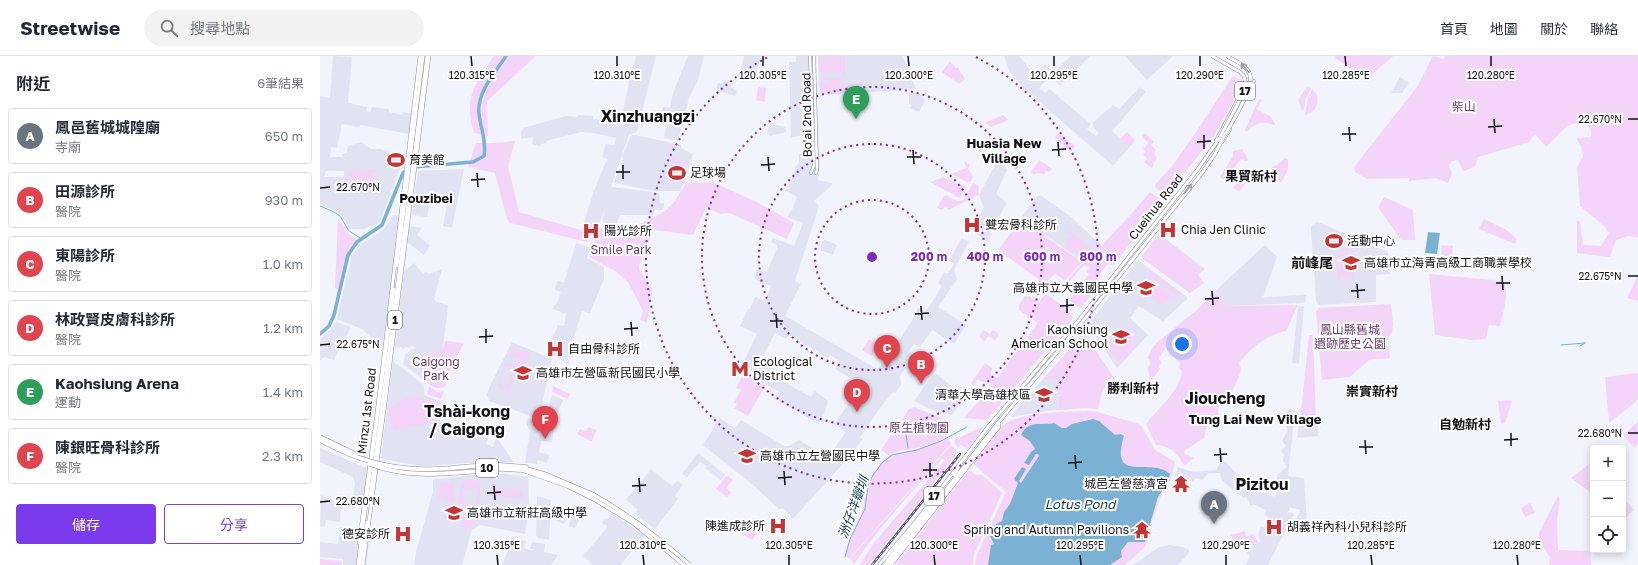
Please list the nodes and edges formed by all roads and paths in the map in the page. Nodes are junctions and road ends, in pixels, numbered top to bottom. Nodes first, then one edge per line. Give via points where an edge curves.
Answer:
1 (420, 56) edge
2 (423, 56) edge
3 (428, 56) edge
4 (810, 56) edge
5 (814, 56) edge
6 (1212, 56) edge
7 (1227, 56) edge
8 (1249, 79) dead end
9 (1254, 81) dead end
10 (1220, 140) junction
11 (1215, 145) junction
12 (1220, 145) junction
13 (412, 164) junction
14 (410, 171) junction
15 (811, 173) dead end
16 (816, 173) dead end
17 (399, 259) junction
18 (395, 294) junction
19 (998, 423) junction
20 (321, 440) edge
21 (362, 456) dead end
22 (370, 464) junction
23 (960, 464) junction
24 (499, 465) junction
25 (519, 471) dead end
26 (587, 488) dead end
27 (593, 496) junction
28 (664, 545) dead end
29 (685, 564) edge
30 (359, 565) edge
31 (690, 565) edge
32 (881, 565) edge
33 (888, 565) edge
34 (891, 565) edge

1 - 13 main road, 1
2 - 13 main road, 1
3 - 13 main road, 1
4 - 15 main road, Bo'ai 2nd Road via 814,158
5 - 16 main road, Bo'ai 2nd Road
6 - 10 main road, 17, bridge via 1240,72 1246,84
10 -> 7 main road, 17, bridge via 1250,81 1249,73 1244,66
8 - 11 main road
9 - 12 main road
10 - 11 main road, Cueihua Road / 17
10 - 12 main road, Cueihua Road / 17
11 - 23 main road, Cueihua Road / 17 via 1079,320
19 -> 12 main road, Cueihua Road / 17 via 1088,315 1202,172
13 - 14 main road, 1
13 - 14 main road, 1
14 - 17 main road, Minzu 1st Road / 1 via 399,240
14 - 17 main road, Minzu 1st Road / 1 via 406,227
17 - 18 main road, Minzu 1st Road / 1
18 - 30 main road, Minzu 1st Road / 1 via 382,370
18 - 30 main road, Minzu 1st Road / 1 via 392,338
19 - 33 highway
19 - 34 main road, Cueihua Road / 17 via 997,430
20 - 21 highway
20 - 22 highway, 10, bridge via 350,457
20 - 24 highway, 10, bridge via 362,459 414,469
22 - 25 highway, bridge via 407,474
22 - 27 highway, 10, bridge via 433,472 499,467 523,470
23 - 32 main road, Cueihua Road / 17
23 - 32 highway via 950,481 896,550
24 - 26 highway via 526,467
24 - 27 highway, 10 via 524,468 547,475
27 - 29 highway, bridge via 632,522
27 - 31 highway, bridge via 633,520
28 - 29 highway

